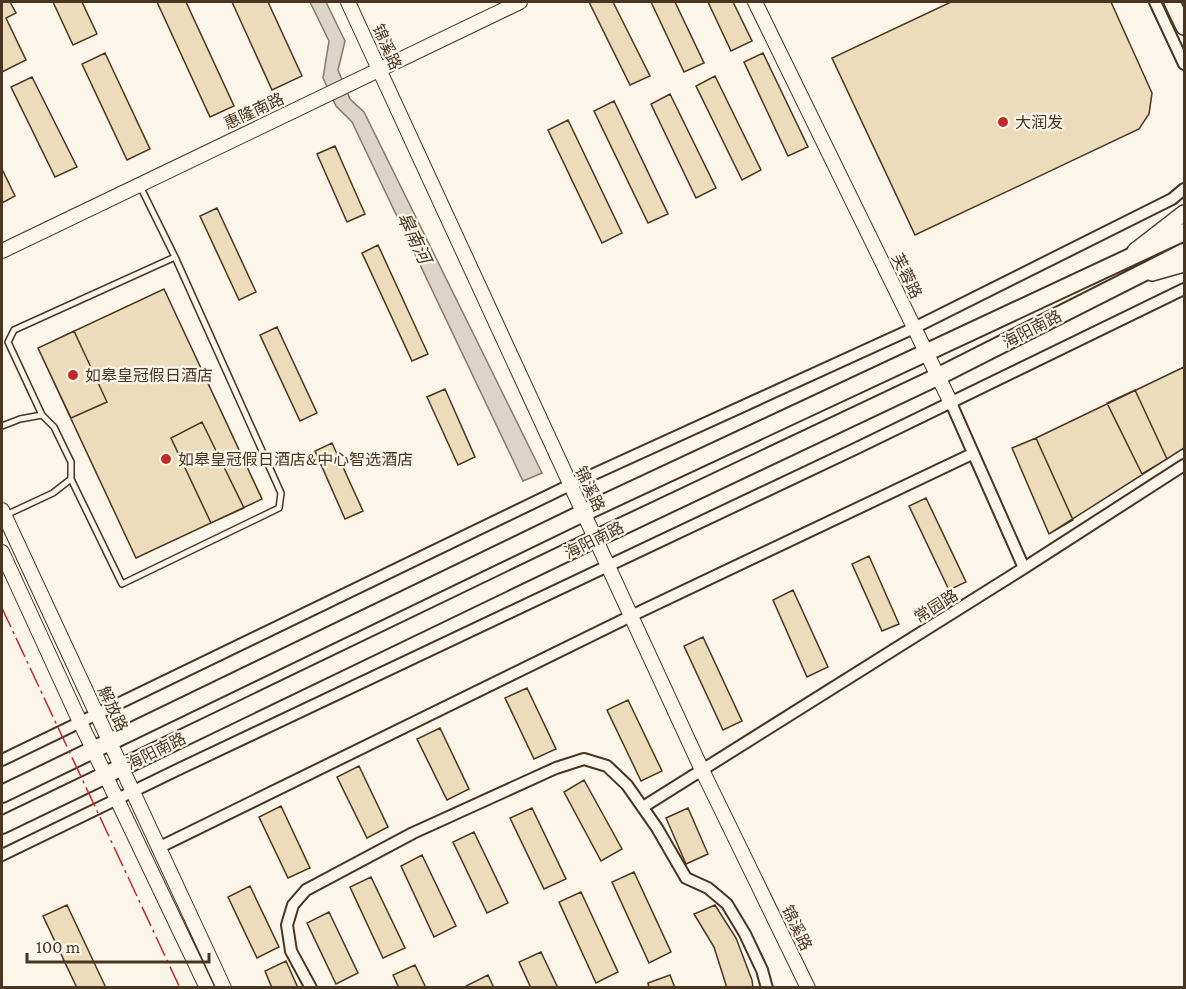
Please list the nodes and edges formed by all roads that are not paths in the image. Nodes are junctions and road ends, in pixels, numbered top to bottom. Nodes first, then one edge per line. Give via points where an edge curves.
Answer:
1 (348, 2) edge
2 (520, 2) edge
3 (755, 2) edge
4 (1155, 2) edge
5 (1172, 2) edge
6 (1185, 27) edge
7 (1185, 64) edge
8 (379, 70) junction
9 (139, 184) junction
10 (1185, 189) edge
11 (1185, 213) edge
12 (1185, 232) edge
13 (2, 251) edge
14 (1185, 252) edge
15 (175, 257) junction
16 (1122, 261) junction
17 (1185, 264) edge
18 (1135, 277) junction
19 (1185, 289) edge
20 (914, 328) junction
21 (926, 353) junction
22 (937, 377) junction
23 (951, 403) junction
24 (42, 415) junction
25 (2, 426) edge
26 (972, 454) junction
27 (1185, 465) edge
28 (71, 480) junction
29 (570, 485) junction
30 (3, 513) edge
31 (583, 513) junction
32 (595, 539) junction
33 (2, 552) edge
34 (608, 565) junction
35 (1024, 568) junction
36 (631, 616) junction
37 (97, 714) junction
38 (80, 722) junction
39 (110, 741) junction
40 (93, 749) junction
41 (2, 760) edge
42 (122, 768) junction
43 (702, 770) junction
44 (106, 775) junction
45 (133, 792) junction
46 (2, 794) edge
47 (117, 799) junction
48 (643, 807) junction
49 (2, 825) edge
50 (158, 848) junction
51 (2, 855) edge
52 (207, 987) edge
53 (224, 987) edge
54 (311, 987) edge
55 (767, 987) edge
56 (808, 987) edge

1 - 8 street, 锦溪路
2 - 8 street, 惠隆南路
3 - 20 street, 芙蓉路
4 - 7 street
5 - 6 main road
8 - 9 street, 惠隆南路
8 - 29 street, 锦溪路
9 - 13 street, 惠隆南路
9 - 15 lane
10 - 20 street
11 - 16 main road
12 - 16 main road, 海阳南路
14 - 18 main road, 海阳南路
15 - 24 lane via 14,330 8,342
15 - 28 lane via 281,493 279,508 122,584
16 - 21 main road, 海阳南路
17 - 18 main road
18 - 22 main road, 海阳南路
19 - 23 street
20 - 21 street, 芙蓉路
20 - 29 street
21 - 22 street, 芙蓉路
21 - 31 main road, 海阳南路
22 - 23 street, 芙蓉路
22 - 32 main road, 海阳南路
23 - 26 street, 芙蓉路
23 - 34 street
24 - 25 lane
24 - 28 lane via 54,427 71,462
26 - 35 street, 芙蓉路
26 - 36 street
27 - 35 street, 常园路
28 - 30 lane via 53,493
29 - 31 street, 锦溪路
29 - 37 street
30 - 37 street, 解放路
31 - 32 street, 锦溪路
31 - 39 main road, 海阳南路
32 - 34 street, 锦溪路
32 - 42 main road, 海阳南路
33 - 38 street
34 - 36 street, 锦溪路
34 - 45 street
35 - 43 street, 常园路
36 - 43 street, 锦溪路
36 - 50 street
37 - 38 street
37 - 39 street, 解放路
38 - 40 street
38 - 41 street
39 - 40 main road, 海阳南路
39 - 42 street, 解放路
40 - 44 street
40 - 46 main road, 海阳南路
42 - 44 main road, 海阳南路
42 - 45 street, 解放路
43 - 48 street, 常园路
43 - 56 street, 锦溪路
44 - 47 street
44 - 49 main road, 海阳南路
45 - 47 street
45 - 50 street, 解放路
47 - 51 street
47 - 52 street
48 - 54 street via 607,766 584,759 413,833 306,890 293,905 287,925 291,951
48 - 55 street via 686,878 708,888 727,904 745,934
50 - 53 street, 解放路

